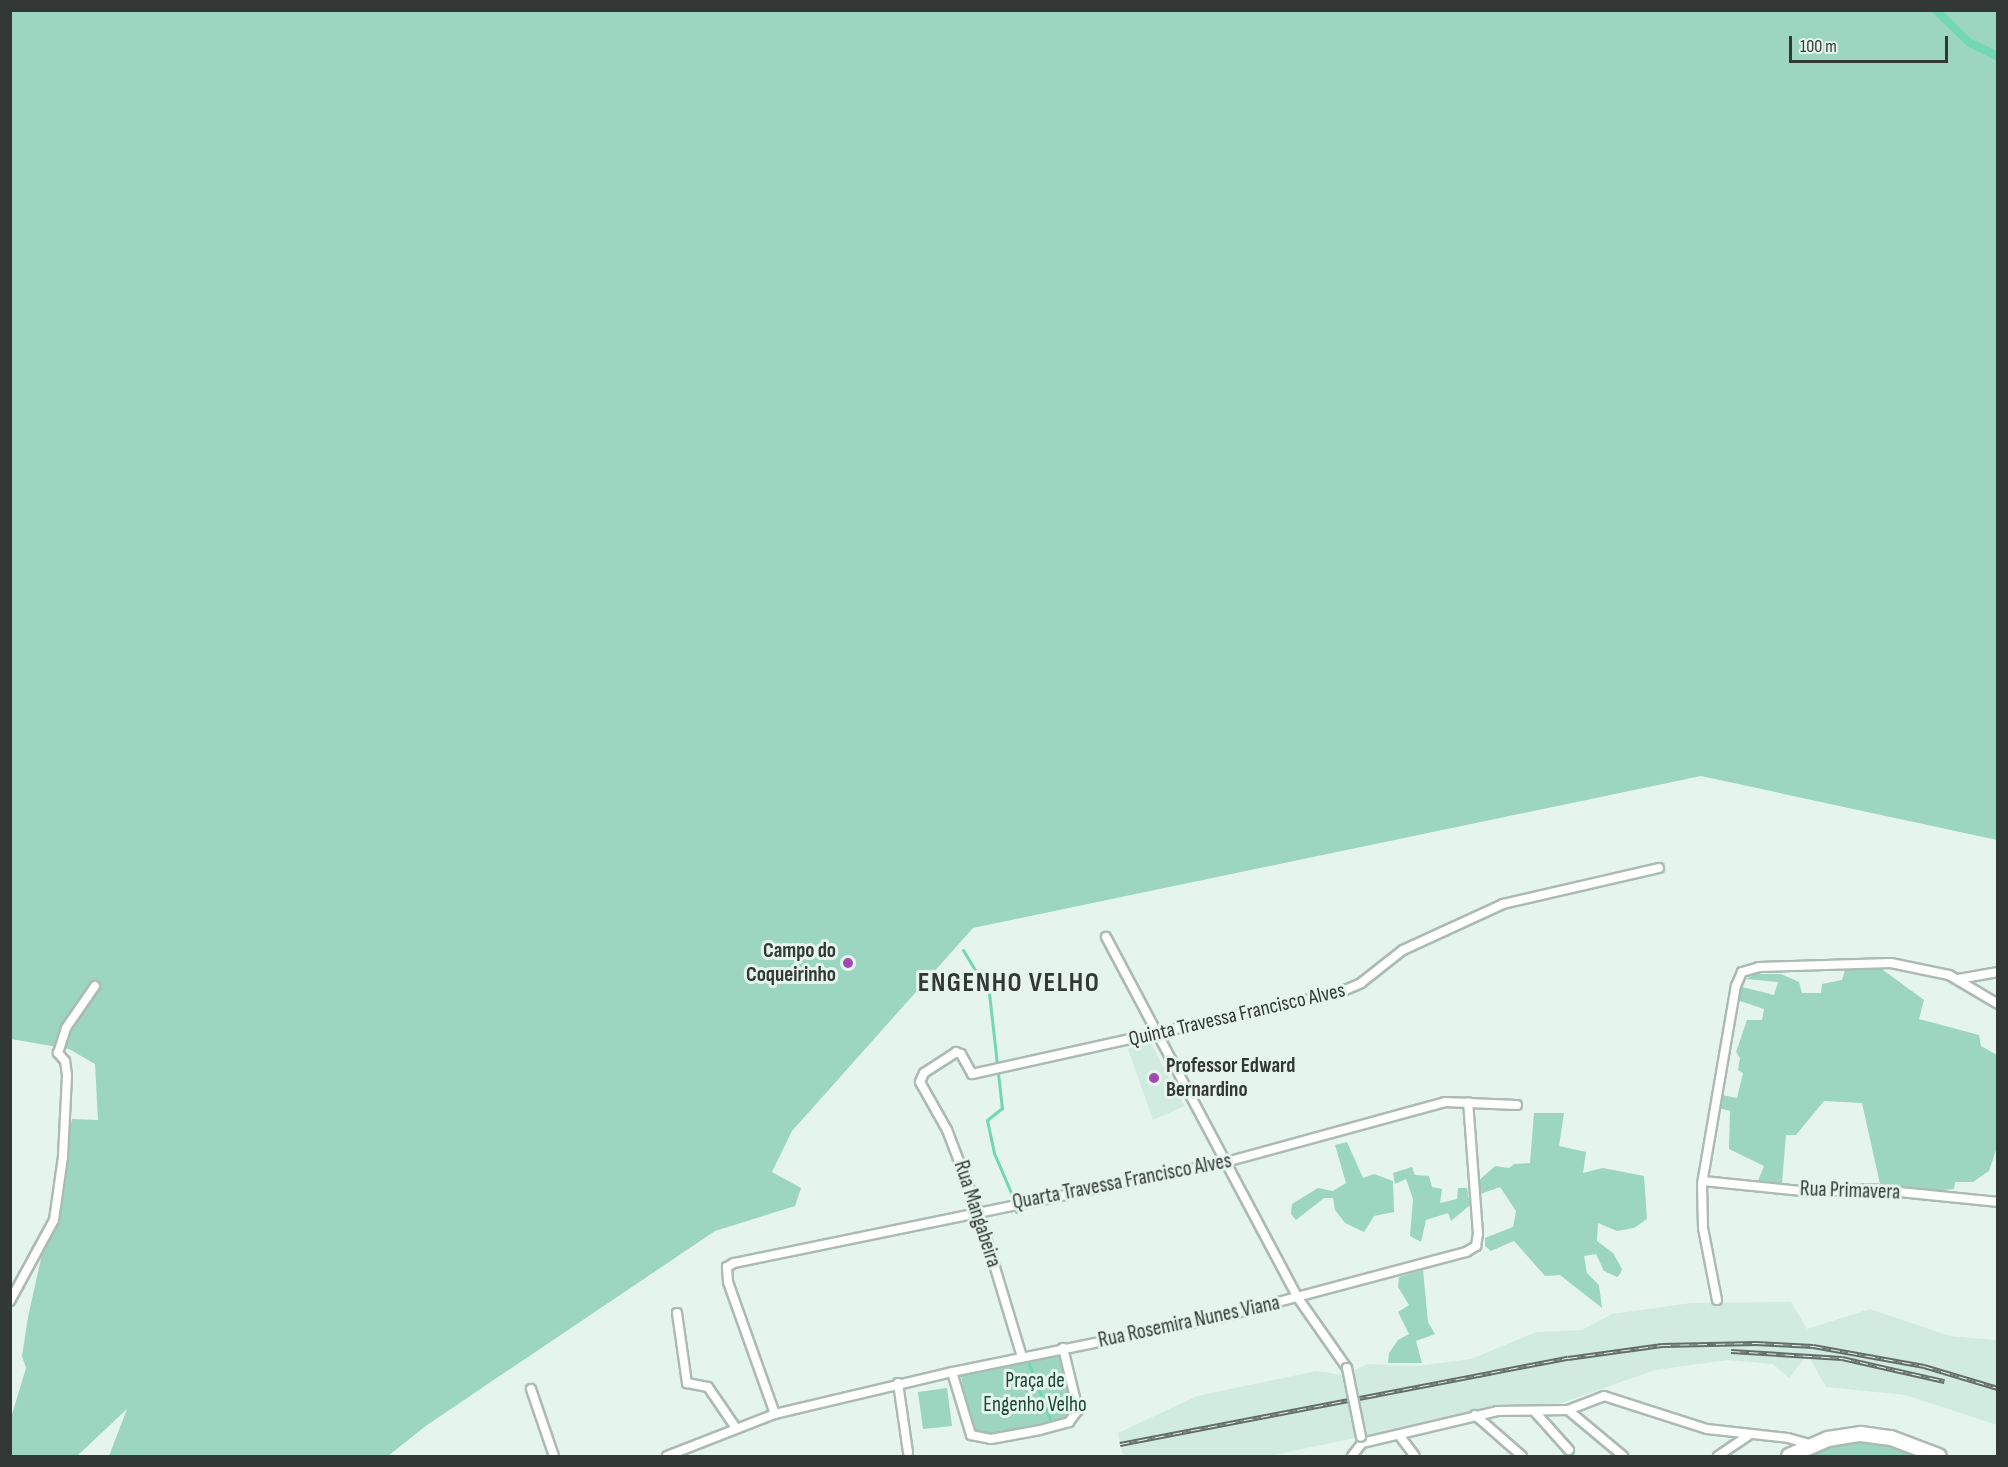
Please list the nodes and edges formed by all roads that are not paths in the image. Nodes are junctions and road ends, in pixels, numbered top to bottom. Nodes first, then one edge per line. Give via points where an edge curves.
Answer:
1 (1659, 868) dead end
2 (1106, 937) dead end
3 (1998, 972) edge
4 (1958, 979) junction
5 (96, 986) dead end
6 (1998, 1004) edge
7 (1155, 1035) junction
8 (920, 1077) joint
9 (1468, 1102) junction
10 (1517, 1105) dead end
11 (1226, 1162) junction
12 (1703, 1181) junction
13 (1998, 1202) edge
14 (978, 1211) junction
15 (1298, 1298) junction
16 (1717, 1300) dead end
17 (10, 1301) edge
18 (677, 1313) dead end
19 (1063, 1348) junction
20 (1022, 1357) junction
21 (952, 1372) junction
22 (898, 1383) junction
23 (531, 1389) dead end
24 (1568, 1410) junction
25 (1535, 1412) junction
26 (775, 1414) junction
27 (1475, 1415) junction
28 (736, 1428) junction
29 (1399, 1435) junction
30 (1748, 1436) junction
31 (1362, 1440) junction
32 (1814, 1446) junction
33 (1569, 1450) dead end
34 (908, 1452) dead end
35 (554, 1456) edge
36 (667, 1456) edge
37 (1352, 1456) edge
38 (1415, 1456) edge
39 (1522, 1456) edge
40 (1623, 1456) edge
41 (1718, 1456) edge
42 (1789, 1456) edge
43 (1939, 1456) edge

1 - 7 street, Quinta Travessa Francisco Alves via 1503,904 1403,950 1350,989 1219,1016
2 - 7 street
3 - 4 street
4 - 6 street
4 - 12 street via 1892,963 1748,969 1738,978
5 - 17 street via 66,1028 58,1053 65,1061 67,1075 63,1157 54,1220
7 - 8 street, Quinta Travessa Francisco Alves via 969,1073 961,1054 956,1052
7 - 11 street
8 - 14 street, Rua Mangabeira via 955,1148
9 - 10 street, Quarta Travessa Francisco Alves
9 - 11 street, Quarta Travessa Francisco Alves via 1445,1102
9 - 15 street, Rua Rosemira Nunes Viana via 1476,1246
11 - 14 street, Quarta Travessa Francisco Alves
11 - 15 street
12 - 13 street, Rua Primavera via 1812,1192 1870,1189
12 - 16 street via 1703,1228
14 - 20 street, Rua Mangabeira
14 - 26 street, Quarta Travessa Francisco Alves via 727,1267 752,1357
15 - 19 street, Rua Rosemira Nunes Viana
15 - 31 street, bridge via 1347,1368
18 - 28 street via 687,1383 708,1387
19 - 20 street, Rua Rosemira Nunes Viana
19 - 21 street via 1078,1410 1069,1422 1040,1430 991,1438 971,1435
20 - 21 street, Rua Rosemira Nunes Viana
21 - 22 street, Rua Rosemira Nunes Viana
22 - 26 street, Rua Rosemira Nunes Viana
22 - 34 street
23 - 35 street
24 - 25 street
24 - 30 street via 1595,1398 1608,1397 1689,1425
24 - 40 street
25 - 27 street
25 - 33 street
26 - 28 street, Rua Rosemira Nunes Viana
27 - 29 street
27 - 39 street
28 - 36 street, Rua Rosemira Nunes Viana
29 - 31 street
29 - 38 street
30 - 32 street via 1788,1438
30 - 41 street
31 - 37 street
32 - 42 main road
32 - 43 main road via 1848,1435 1876,1435

